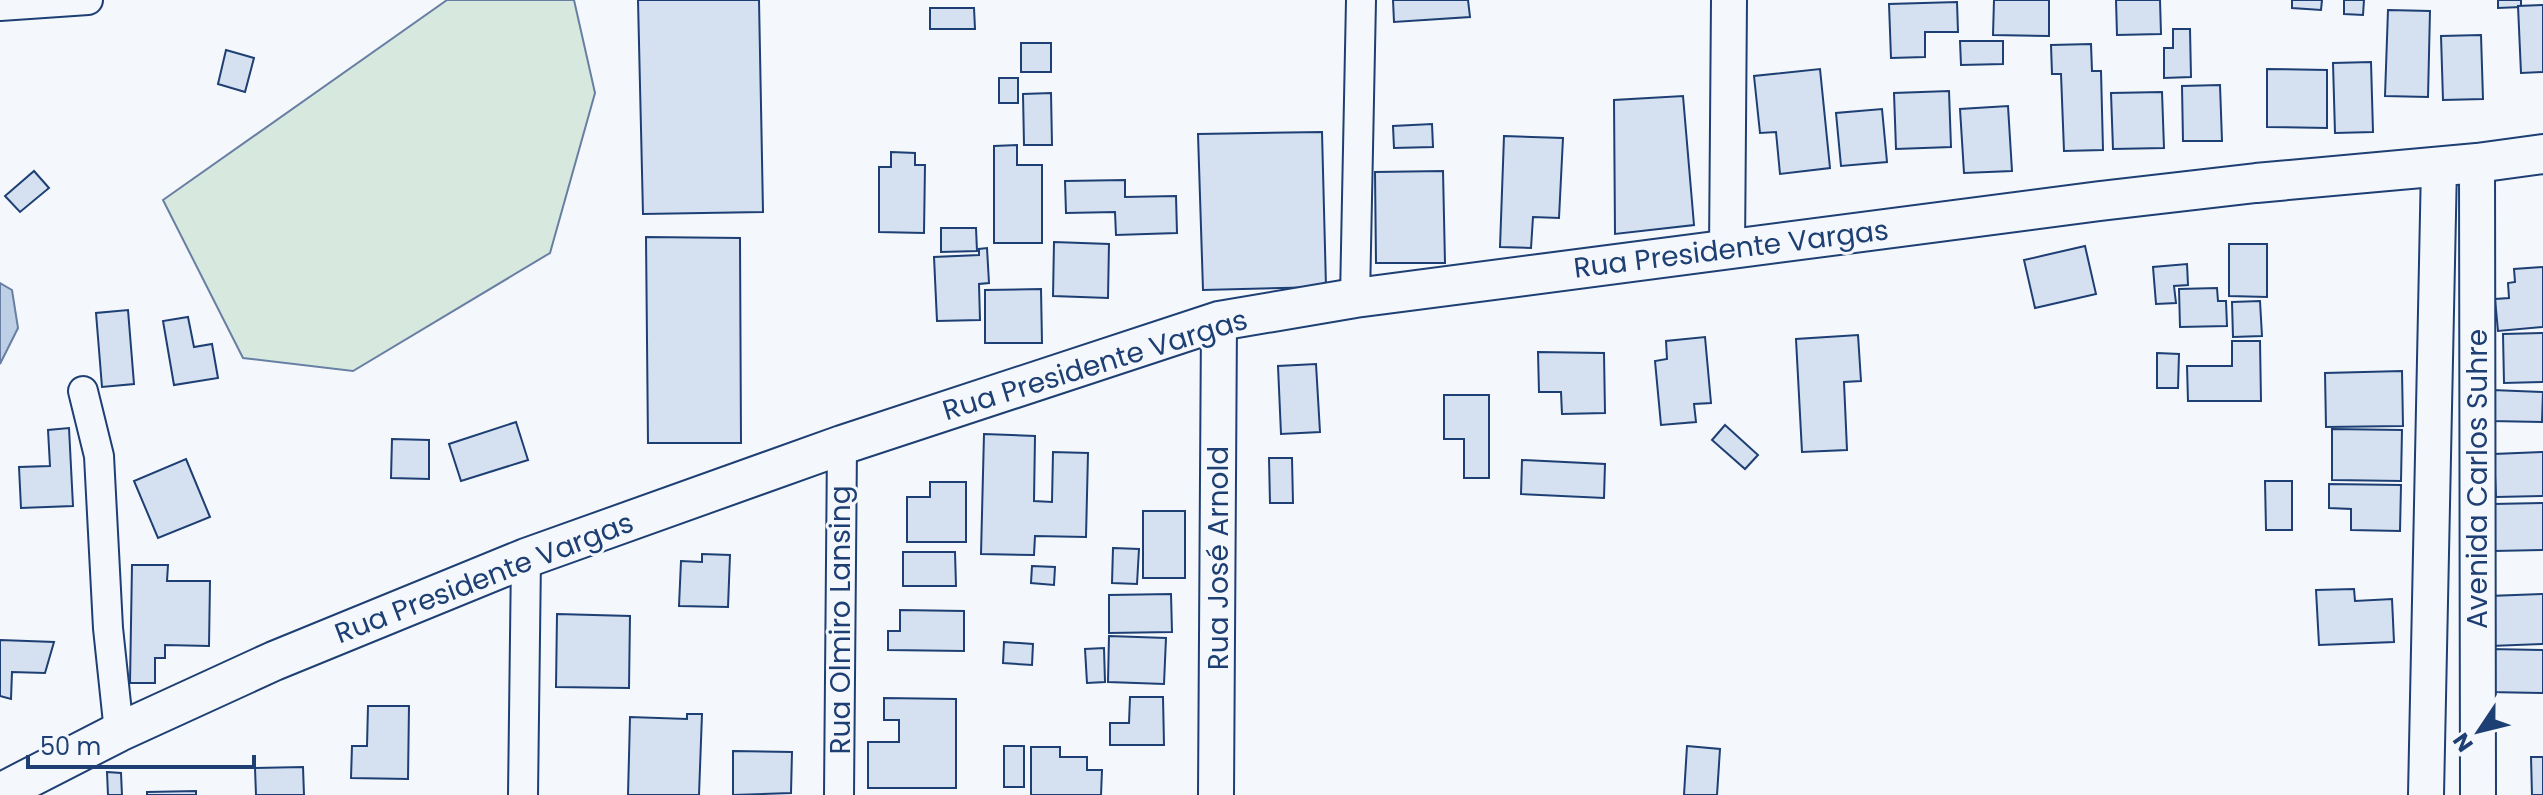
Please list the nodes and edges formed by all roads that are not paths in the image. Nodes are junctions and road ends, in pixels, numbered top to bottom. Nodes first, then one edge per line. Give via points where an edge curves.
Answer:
1 (88, 0) edge
2 (1361, 0) edge
3 (1729, 0) edge
4 (0, 6) edge
5 (2543, 154) edge
6 (2477, 163) junction
7 (2439, 166) junction
8 (1727, 250) junction
9 (1355, 298) junction
10 (1219, 321) junction
11 (83, 391) dead end
12 (842, 445) junction
13 (526, 558) junction
14 (119, 732) junction
15 (0, 793) edge
16 (523, 795) edge
17 (839, 795) edge
18 (1216, 795) edge
19 (2426, 795) edge
20 (2478, 795) edge

1 - 4 street
2 - 9 street
3 - 8 street
5 - 6 main road, Rua Presidente Vargas
6 - 7 main road, Rua Presidente Vargas
6 - 20 street, Avenida Carlos Suhre
7 - 8 main road, Rua Presidente Vargas via 2100,201
7 - 19 street, Avenida Carlos Suhre
8 - 9 main road, Rua Presidente Vargas
9 - 10 main road, Rua Presidente Vargas
10 - 12 main road, Rua Presidente Vargas
10 - 18 street, Rua José Arnold
11 - 14 street via 99,456
12 - 13 main road, Rua Presidente Vargas
12 - 17 street, Rua Olmiro Lansing
13 - 14 main road, Rua Presidente Vargas via 274,661
13 - 16 street
14 - 15 main road, Rua Presidente Vargas

